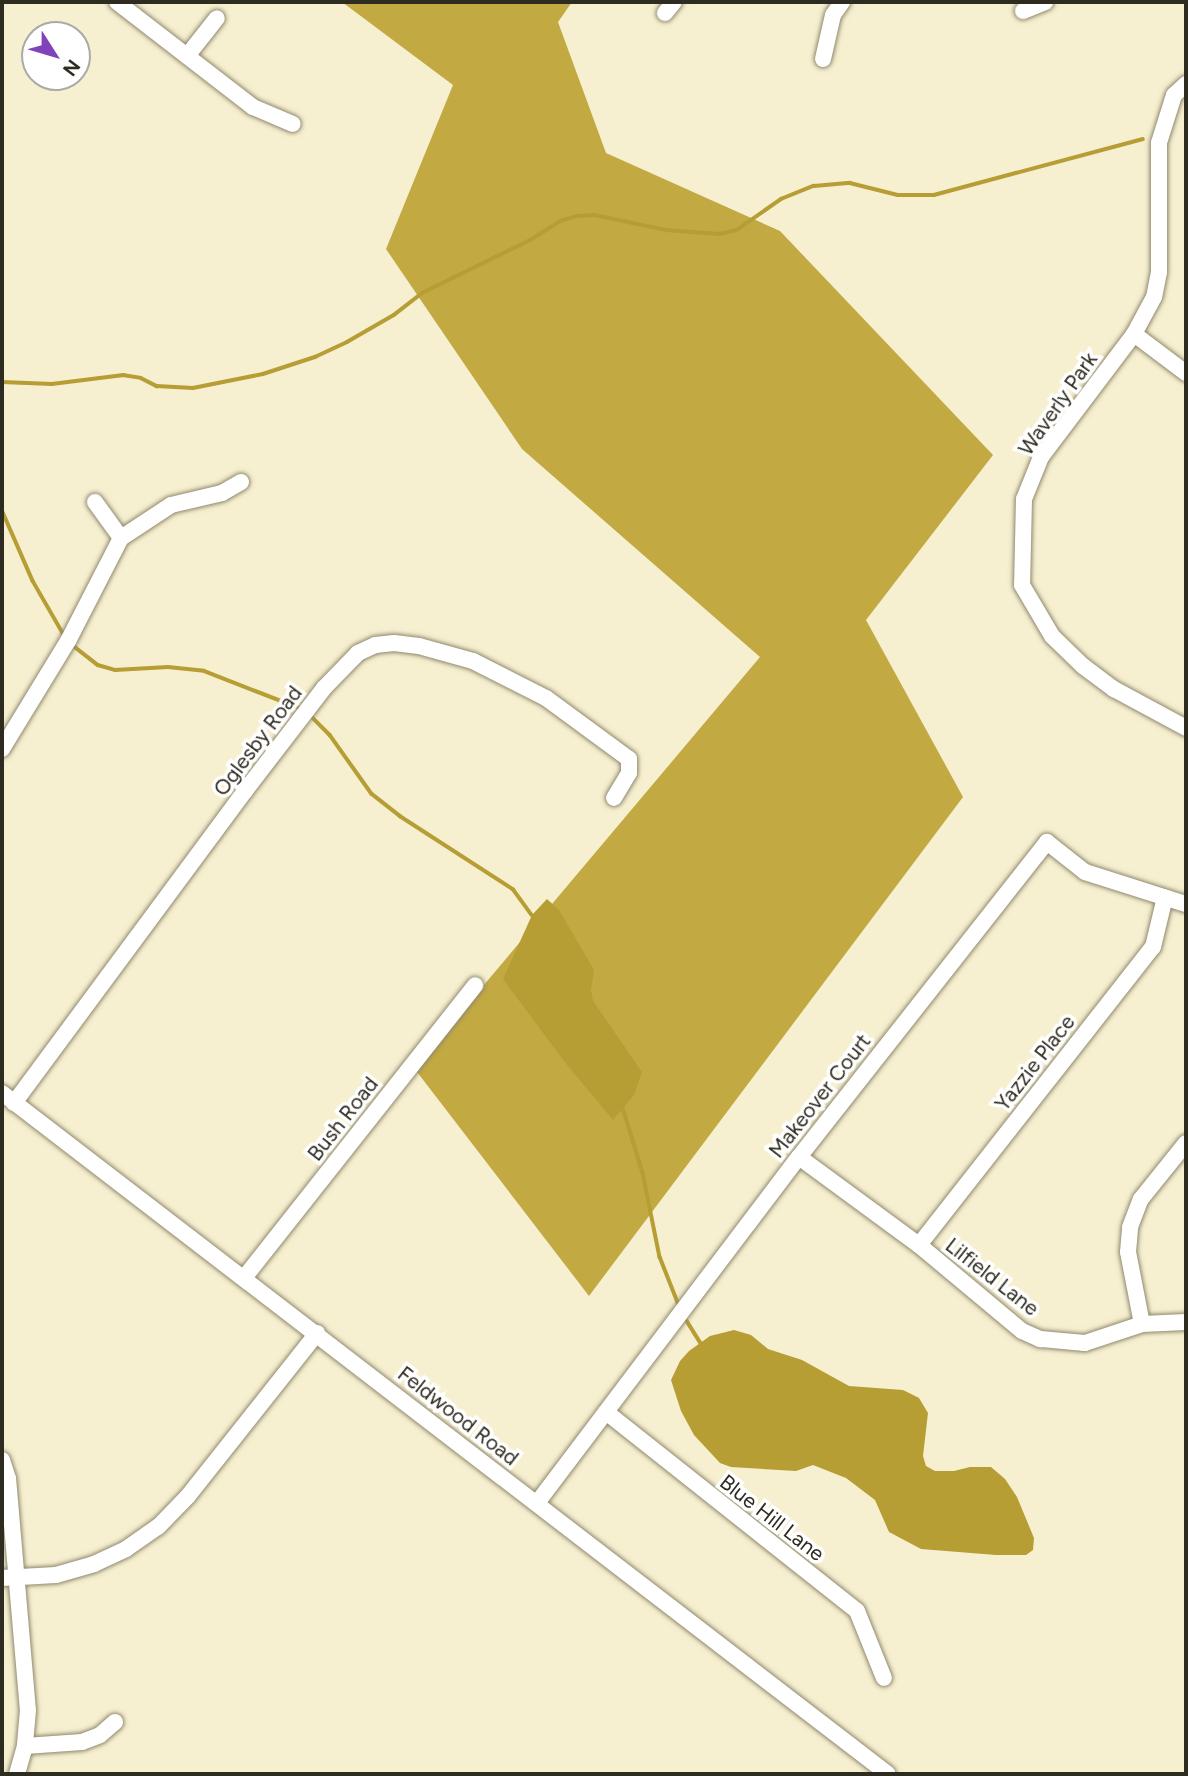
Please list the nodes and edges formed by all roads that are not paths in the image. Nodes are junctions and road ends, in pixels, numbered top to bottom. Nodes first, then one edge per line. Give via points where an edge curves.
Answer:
1 (117, 2) edge
2 (842, 2) edge
3 (1045, 2) edge
4 (1023, 11) dead end
5 (217, 19) dead end
6 (187, 56) junction
7 (822, 59) dead end
8 (1186, 84) edge
9 (293, 124) dead end
10 (1134, 334) junction
11 (1186, 373) edge
12 (241, 482) dead end
13 (95, 502) dead end
14 (121, 538) junction
15 (1186, 728) edge
16 (2, 749) edge
17 (614, 798) dead end
18 (1165, 897) junction
19 (1186, 904) edge
20 (475, 985) dead end
21 (8, 1098) edge
22 (1186, 1143) edge
23 (799, 1157) junction
24 (919, 1245) junction
25 (244, 1278) junction
26 (1186, 1322) edge
27 (1142, 1324) junction
28 (317, 1334) junction
29 (606, 1412) junction
30 (2, 1460) edge
31 (537, 1503) junction
32 (10, 1578) edge
33 (884, 1678) dead end
34 (115, 1722) dead end
35 (25, 1746) junction
36 (17, 1774) edge
37 (888, 1774) edge

1 - 6 street
2 - 7 street via 833,15
3 - 4 street
5 - 6 street
6 - 9 street via 253,107
8 - 10 street, Waverly Park via 1174,95 1159,143 1159,272 1154,297
10 - 11 street
10 - 15 street, Waverly Park via 1041,457 1024,499 1022,585 1052,636 1083,666 1114,689
12 - 14 street via 222,493 171,505
13 - 14 street
14 - 16 street via 68,641
17 - 21 street, Oglesby Road via 629,773 629,759 546,698 473,661 419,646 374,645 358,653 324,688
18 - 19 street, Makeover Court
18 - 23 street, Makeover Court via 1085,872 1047,842
18 - 24 street, Yazzie Place via 1153,947
20 - 25 street, Bush Road
21 - 25 street, Feldwood Road
22 - 27 street via 1141,1199 1130,1227 1128,1252
23 - 24 street, Lilfield Lane
23 - 29 street, Makeover Court
24 - 27 street, Lilfield Lane via 1022,1331 1040,1339 1085,1343
25 - 28 street, Feldwood Road
26 - 27 street, Lilfield Lane
28 - 31 street, Feldwood Road
28 - 32 street via 158,1527 94,1564 56,1575
29 - 31 street, Makeover Court
29 - 33 street, Blue Hill Lane via 857,1611
30 - 32 street via 8,1479
31 - 37 street, Feldwood Road
32 - 35 street via 28,1710
34 - 35 street via 82,1742
35 - 36 street

